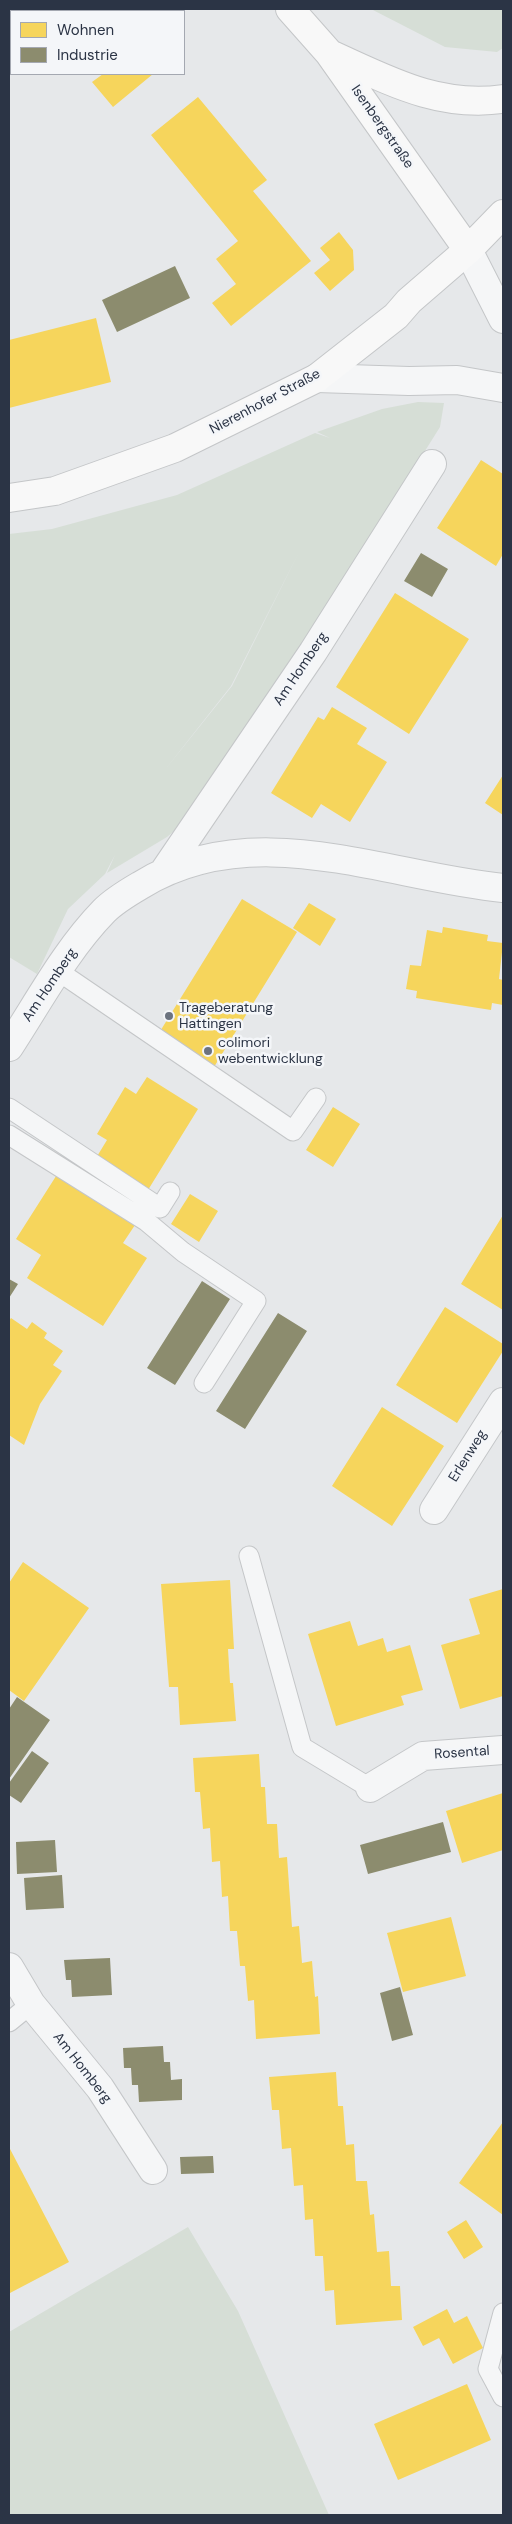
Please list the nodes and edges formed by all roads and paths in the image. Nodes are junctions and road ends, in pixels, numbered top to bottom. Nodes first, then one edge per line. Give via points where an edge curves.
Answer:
1 (290, 9) edge
2 (329, 53) junction
3 (503, 99) edge
4 (503, 214) edge
5 (468, 250) junction
6 (503, 319) edge
7 (317, 378) junction
8 (503, 388) edge
9 (432, 464) dead end
10 (9, 498) edge
11 (165, 870) junction
12 (503, 888) edge
13 (58, 971) junction
14 (9, 1047) edge
15 (316, 1098) dead end
16 (9, 1108) edge
17 (9, 1135) edge
18 (170, 1192) dead end
19 (204, 1383) dead end
20 (503, 1402) edge
21 (434, 1510) dead end
22 (248, 1556) dead end
23 (503, 1750) edge
24 (370, 1788) joint
25 (9, 1967) edge
26 (31, 2004) junction
27 (9, 2022) edge
28 (153, 2170) dead end
29 (503, 2313) edge
30 (503, 2397) edge

1 - 2 main road, Isenbergstraße
2 - 3 main road via 423,94 476,102
2 - 5 main road, Isenbergstraße
4 - 5 main road, Nierenhofer Straße
5 - 6 street
5 - 7 main road, Nierenhofer Straße via 396,316
7 - 8 street via 457,380
7 - 10 main road, Nierenhofer Straße via 175,448 55,491
9 - 11 street, Am Homberg via 313,652
11 - 12 street, Am Homberg via 219,856 288,853 340,858 471,885
11 - 13 street, Am Homberg via 106,909
13 - 14 street, Am Homberg
13 - 15 lane via 293,1131
16 - 18 lane via 160,1208
17 - 19 lane via 146,1221 183,1252 256,1301
20 - 21 street, Erlenweg
22 - 24 lane via 302,1747
23 - 24 street, Rosental via 422,1756
25 - 26 street, Am Homberg
26 - 27 lane
26 - 28 street, Am Homberg via 100,2088
29 - 30 lane via 488,2369

